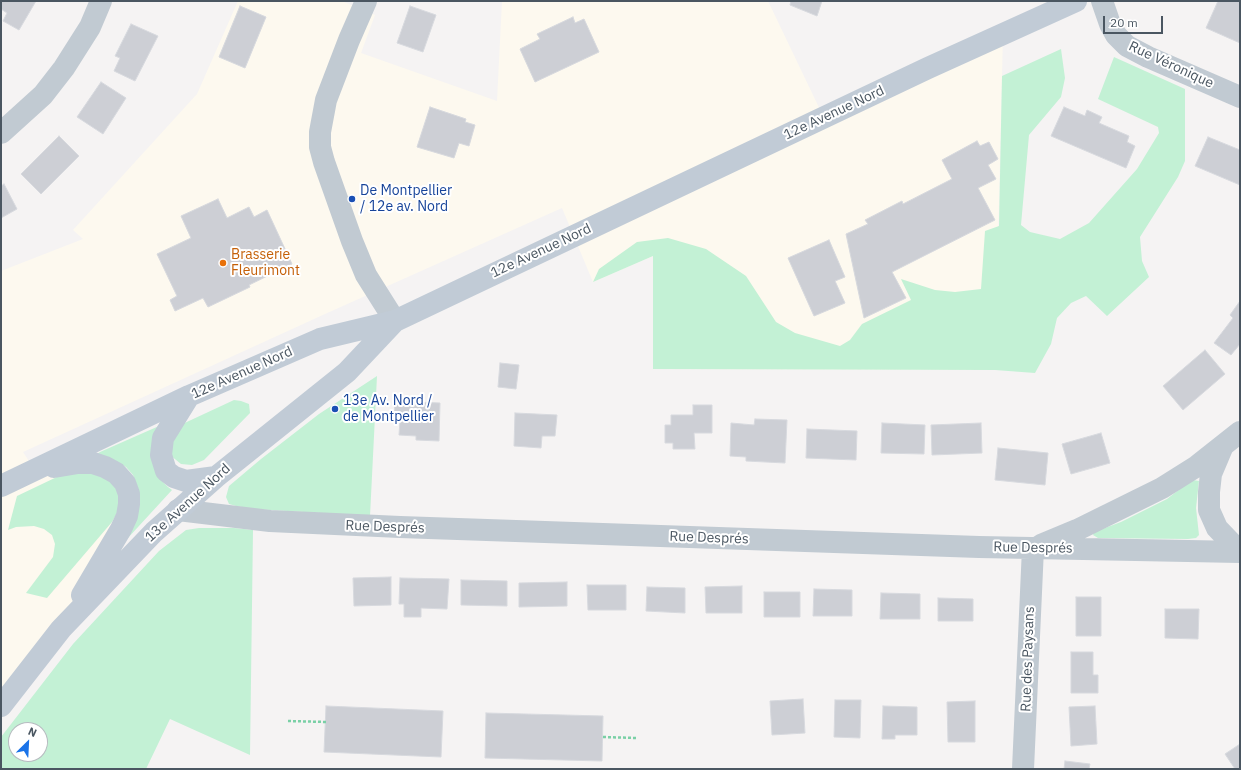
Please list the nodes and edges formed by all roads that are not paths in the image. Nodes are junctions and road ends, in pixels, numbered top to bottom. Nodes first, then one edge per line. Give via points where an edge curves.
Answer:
1 (101, 1) edge
2 (366, 1) edge
3 (1076, 1) edge
4 (1102, 1) edge
5 (1240, 97) edge
6 (1, 133) edge
7 (395, 321) junction
8 (189, 396) junction
9 (1240, 432) edge
10 (1222, 448) junction
11 (34, 469) junction
12 (216, 477) junction
13 (1, 486) edge
14 (178, 510) junction
15 (1033, 548) junction
16 (1240, 552) edge
17 (62, 629) junction
18 (1, 706) edge
19 (1023, 769) edge

1 - 6 street via 90,27 64,68 43,95
2 - 7 street via 326,100 320,147 326,170 366,275
3 - 7 main road, 12e Avenue Nord via 928,68
4 - 5 street, Rue Véronique via 1116,36 1127,46
7 - 8 main road, 12e Avenue Nord via 320,339
7 - 12 main road, 13e Avenue Nord via 347,372
8 - 11 main road, 12e Avenue Nord
8 - 12 main road via 163,438 161,455 166,471 186,481
9 - 10 street
10 - 15 street via 1162,488 1078,530
10 - 16 street via 1211,474 1209,510 1217,528
11 - 13 main road, 12e Avenue Nord
11 - 17 main road via 93,463 116,473 125,483 129,494 127,516 121,529
12 - 14 main road, 13e Avenue Nord
14 - 15 street, Rue Després via 295,523
14 - 17 main road, 13e Avenue Nord
15 - 16 street, Rue Després
15 - 19 street, Rue des Paysans
17 - 18 main road, 13e Avenue Nord

